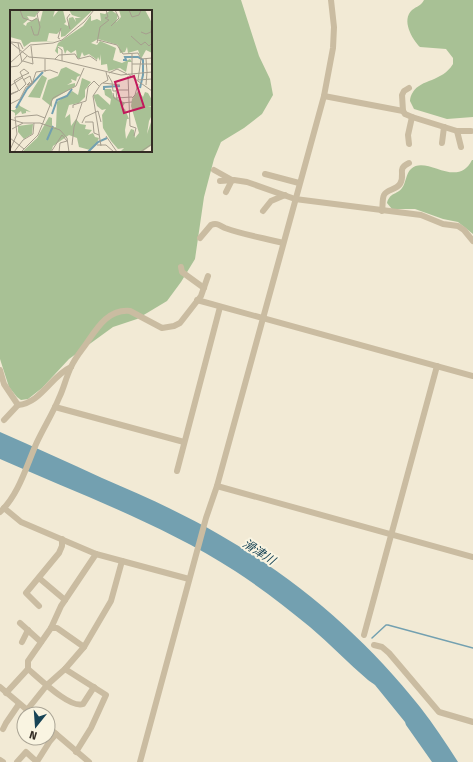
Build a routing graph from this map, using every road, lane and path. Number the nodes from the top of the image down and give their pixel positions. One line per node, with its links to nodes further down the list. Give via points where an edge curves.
1 (331, 0): 3 (street, via 333,48)
2 (408, 88): 4 (street, via 402,95)
3 (324, 96): 4 (street); 17 (street)
4 (403, 111): 5 (street)
5 (412, 117): 6 (street); 10 (street)
6 (444, 127): 7 (street); 9 (street)
7 (457, 131): 8 (street); 11 (street)
8 (471, 131)
9 (442, 143)
10 (409, 144)
11 (461, 147)
12 (409, 163): 22 (street, via 402,168 400,185 384,196)
13 (214, 170): 15 (street)
14 (265, 174): 17 (street)
15 (232, 180): 16 (street); 18 (street); 19 (street, via 247,182)
16 (220, 181)
17 (299, 183): 20 (street)
18 (226, 192)
19 (285, 195): 20 (street); 21 (street, via 271,201)
20 (295, 199): 22 (street); 25 (street)
21 (263, 211)
22 (382, 211): 24 (street, via 421,215 443,224 458,226)
23 (200, 238): 25 (street, via 211,225 218,224 230,230)
24 (473, 241)
25 (283, 243): 31 (street)
26 (180, 267): 28 (street, via 182,272)
27 (208, 276): 28 (street)
28 (204, 288): 29 (street)
29 (197, 300): 30 (street); 33 (street, via 180,323 168,328 154,325 130,311 117,312 109,316 92,334)
30 (220, 307): 31 (street); 39 (street)
31 (262, 318): 32 (street); 41 (street)
32 (437, 366): 35 (street); 43 (street)
33 (71, 367): 36 (street, via 64,370 38,396 23,405); 37 (street)
34 (0, 370): 36 (street, via 4,384)
35 (473, 376)
36 (18, 405): 38 (street)
37 (55, 407): 39 (street); 42 (street, via 15,493)
38 (4, 420)
39 (184, 442): 40 (street)
40 (176, 471)
41 (217, 486): 43 (street); 49 (street)
42 (2, 510): 44 (street, via 21,522)
43 (391, 534): 46 (street); 55 (street)
44 (62, 539): 45 (street); 48 (street, via 59,553)
45 (96, 554): 47 (street); 50 (street)
46 (473, 557)
47 (122, 561): 49 (street); 59 (street, via 111,601)
48 (39, 578): 50 (street); 51 (street, via 26,593)
49 (189, 579): 79 (street)
50 (66, 600): 53 (street)
51 (39, 606)
52 (20, 623): 54 (street)
53 (51, 628): 57 (street); 59 (street, via 57,628)
54 (28, 630): 56 (street); 57 (street)
55 (364, 635)
56 (22, 642)
57 (41, 642): 60 (street, via 28,660)
58 (374, 645): 69 (street, via 389,653 439,712)
59 (84, 647): 61 (street)
60 (28, 669): 62 (street); 65 (street)
61 (66, 669): 62 (street); 64 (street)
62 (47, 685): 64 (street, via 61,698 80,705); 68 (street)
63 (0, 687): 65 (street)
64 (94, 687): 73 (street, via 106,694 91,728)
65 (6, 693): 66 (street)
66 (19, 704): 67 (street); 70 (street)
67 (22, 706)
68 (30, 706)
69 (473, 722)
70 (4, 729)
71 (56, 734): 73 (street)
72 (48, 746): 75 (street)
73 (76, 752): 76 (street)
74 (0, 760): 77 (street)
75 (37, 761): 78 (street, via 26,752)
76 (87, 761)
77 (3, 762)
78 (17, 762)
79 (140, 762)

